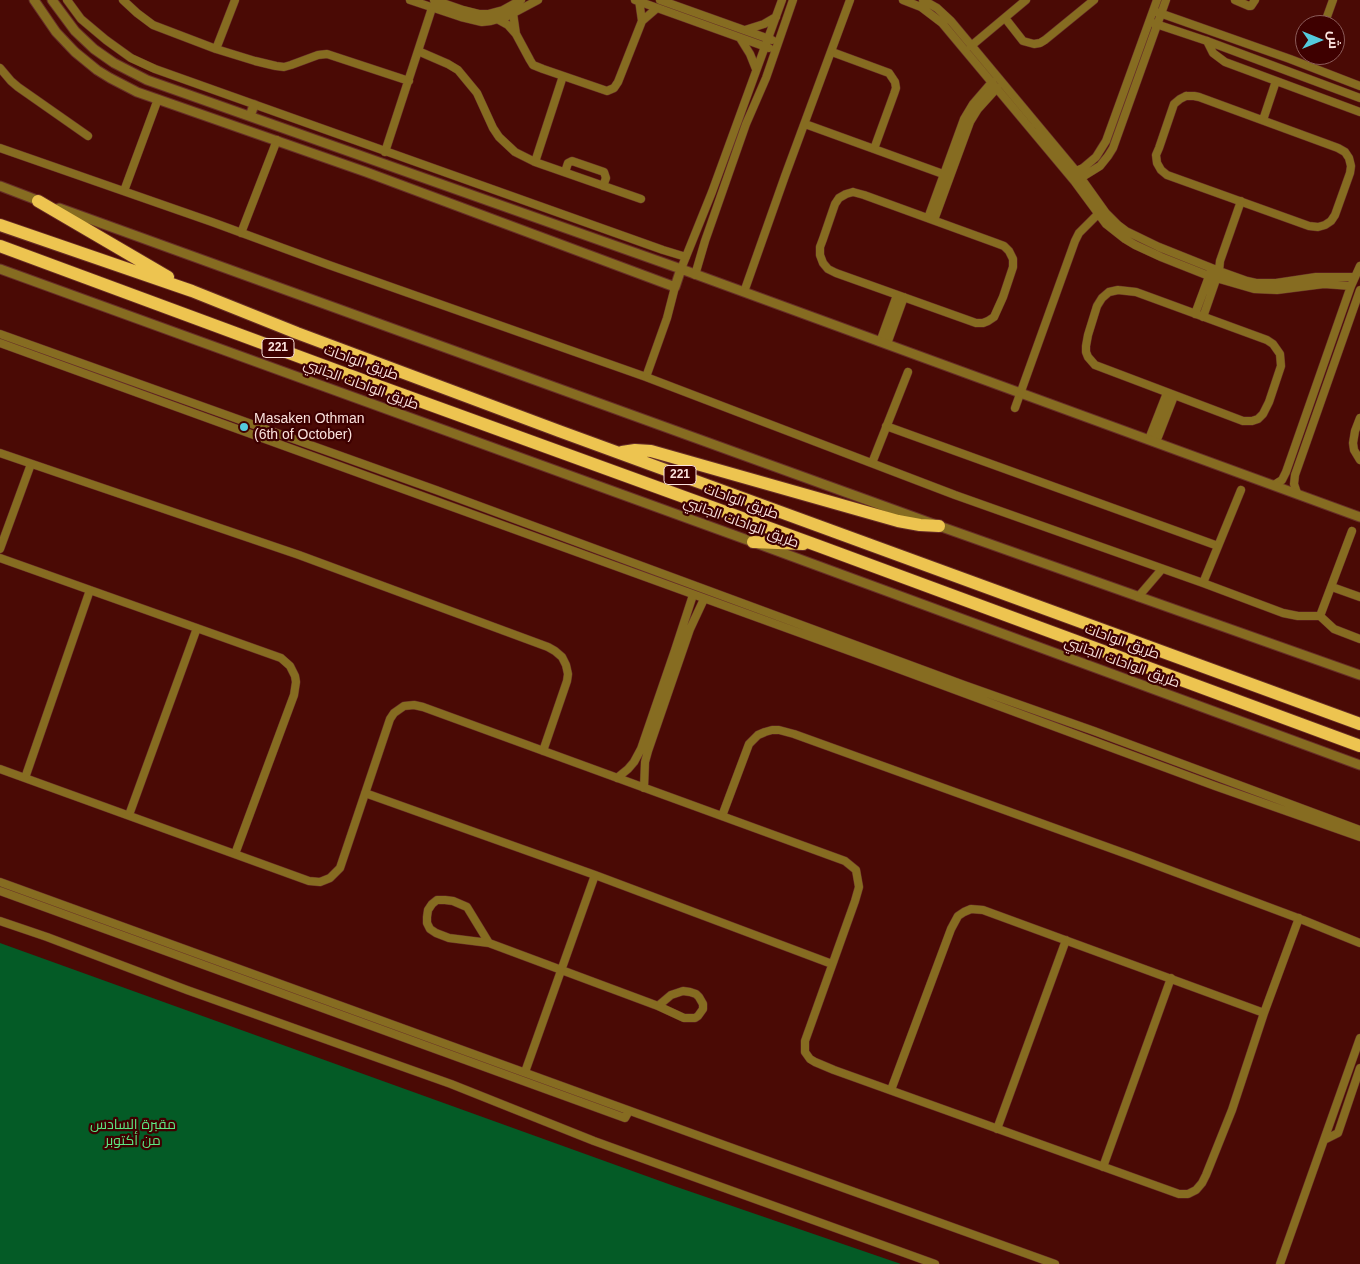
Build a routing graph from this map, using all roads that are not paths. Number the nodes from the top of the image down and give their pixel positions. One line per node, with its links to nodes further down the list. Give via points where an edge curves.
1 (34, 0): 55 (street, via 56,32 84,60 123,85)
2 (52, 0): 58 (street, via 85,40 125,69 147,80)
3 (67, 0): 56 (street, via 81,19 131,58)
4 (123, 0): 41 (street, via 153,24)
5 (235, 0): 41 (street)
6 (410, 0): 23 (street)
7 (538, 0): 25 (street)
8 (637, 0): 24 (street); 31 (street)
9 (660, 0): 33 (street)
10 (782, 0): 29 (street)
11 (793, 0): 38 (street)
12 (850, 0): 44 (street)
13 (903, 0): 52 (street, via 921,7 942,23)
14 (923, 0): 40 (street, via 944,14)
15 (1026, 0): 30 (street)
16 (1094, 0): 30 (street, via 1040,43 1023,41)
17 (1157, 0): 26 (street)
18 (1166, 0): 26 (street)
19 (1235, 0): 20 (street, via 1251,6)
20 (1255, 0)
21 (1333, 0): 27 (street)
22 (518, 1): 25 (street)
23 (433, 4): 28 (street, via 473,21 482,22); 43 (street)
24 (657, 8): 31 (street); 35 (street)
25 (511, 10): 28 (street); 34 (street)
26 (1158, 12): 32 (street); 53 (street)
27 (1328, 15)
28 (498, 16): 34 (street)
29 (776, 17): 33 (street); 36 (street)
30 (1005, 18): 40 (street)
31 (642, 21): 47 (street, via 614,88 603,90)
32 (1154, 23): 37 (street); 64 (street)
33 (745, 30): 36 (street)
34 (516, 34): 47 (street, via 533,64)
35 (740, 38): 39 (street); 46 (street)
36 (768, 38): 38 (street); 39 (street)
37 (1207, 41): 51 (street, via 1213,53 1225,62); 54 (street)
38 (779, 42): 42 (street)
39 (765, 46): 42 (street); 46 (street)
40 (971, 46): 70 (street)
41 (216, 49): 50 (street, via 284,67 327,54)
42 (776, 50): 89 (street, via 746,124)
43 (418, 51): 50 (street); 68 (street, via 458,70 476,93 499,137 516,152)
44 (832, 52): 60 (street); 66 (street, via 889,73 895,82 896,88)
45 (0, 68): 49 (street)
46 (756, 69): 84 (street)
47 (564, 76): 68 (street)
48 (0, 77): 49 (street)
49 (11, 81): 61 (street)
50 (409, 81): 67 (street)
51 (1276, 82): 57 (street); 59 (street)
52 (994, 85): 62 (street, via 968,110); 70 (street)
53 (1360, 86)
54 (1360, 98)
55 (158, 99): 63 (street); 75 (street)
56 (254, 105): 58 (street); 67 (street)
57 (1360, 112)
58 (250, 116): 86 (street)
59 (1263, 120): 78 (street, via 1199,97 1186,96 1174,104 1156,155 1157,163 1167,175); 78 (street, via 1345,152 1351,166 1350,173 1335,215 1331,221 1318,227)
60 (805, 124): 66 (street); 94 (street)
61 (88, 136)
62 (961, 136): 71 (street); 80 (street)
63 (276, 140): 82 (street); 92 (street)
64 (1110, 143): 70 (street, via 1089,163); 72 (street, via 1111,152 1104,162)
65 (0, 148): 75 (street)
66 (874, 149): 71 (street)
67 (386, 152): 84 (street)
68 (535, 162): 69 (street)
69 (565, 172): 74 (street); 74 (street, via 572,161 604,172)
70 (1072, 173): 72 (street)
71 (943, 174): 80 (street)
72 (1078, 180): 79 (street); 88 (street, via 1126,231)
73 (0, 186): 77 (street)
74 (603, 186): 76 (street)
75 (124, 191): 82 (street)
76 (642, 199)
77 (38, 201): 93 (highway); 126 (street)
78 (1241, 201): 88 (street)
79 (1098, 214): 88 (street, via 1115,232 1135,245); 109 (street, via 1075,241)
80 (931, 219): 96 (street, via 853,192 839,198 835,204 820,247 823,263 836,273); 96 (street, via 1010,251 1013,267 1003,297 994,317 983,324)
81 (0, 224): 93 (highway, طريق الواحات / 221)
82 (241, 233): 106 (street)
83 (0, 246): 107 (highway, طريق الواحات / 221)
84 (686, 257): 86 (street)
85 (1360, 266): 90 (street)
86 (681, 269): 89 (street); 92 (street)
87 (2, 271): 129 (street, طريق الواحات الجانبي)
88 (1214, 274): 90 (street, via 1266,284 1326,276); 91 (street, via 1243,287 1265,290 1324,284); 97 (street)
89 (695, 275): 94 (street)
90 (1355, 277): 91 (street)
91 (1351, 286): 98 (street)
92 (675, 287): 106 (street)
93 (192, 291): 103 (highway, طريق الواحات / 221)
94 (744, 292): 102 (street)
95 (1359, 294): 99 (street)
96 (900, 296): 102 (street)
97 (1199, 316): 110 (street, via 1273,344 1280,354 1281,366 1272,395 1263,414 1252,421 1245,421); 110 (street, via 1123,290 1109,292 1097,306 1086,341 1086,352 1091,362)
98 (1340, 319): 99 (street); 120 (street, via 1286,472)
99 (1348, 322): 123 (street, via 1295,475)
100 (0, 334): 105 (street)
101 (0, 343): 108 (street)
102 (884, 343): 109 (street)
103 (379, 364): 107 (highway, via 371,374); 116 (highway, طريق الواحات / 221)
104 (908, 372): 113 (street)
105 (119, 376): 108 (street); 121 (street)
106 (646, 377): 118 (street)
107 (373, 384): 130 (highway, طريق الواحات / 221)
108 (116, 385): 124 (street)
109 (1021, 393): 111 (street); 114 (street)
110 (1170, 394): 114 (street)
111 (1015, 408)
112 (1360, 418): 117 (street, via 1353,443)
113 (886, 426): 118 (street); 131 (street)
114 (1152, 441): 120 (street)
115 (0, 453): 119 (street)
116 (619, 453): 126 (highway, via 651,451 898,521); 147 (highway, طريق الواحات / 221)
117 (1360, 460)
118 (872, 463): 135 (street)
119 (31, 464): 132 (street); 151 (street, via 299,555 556,651 562,657 568,674)
120 (1274, 485): 123 (street)
121 (436, 490): 124 (street); 128 (street)
122 (1241, 490): 131 (street)
123 (1296, 493): 125 (street)
124 (432, 500): 133 (street)
125 (1360, 516)
126 (939, 526): 140 (street)
127 (1352, 531): 137 (street)
128 (571, 541): 133 (street); 148 (street)
129 (753, 542): 130 (highway); 152 (street, طريق الواحات الجانبي)
130 (816, 545): 150 (highway, طريق الواحات / 221)
131 (1218, 546): 136 (street)
132 (0, 549)
133 (568, 550): 139 (street)
134 (0, 558): 138 (street)
135 (1162, 569): 136 (street); 140 (street)
136 (1203, 583): 143 (street, via 1283,613)
137 (1332, 587): 141 (street); 143 (street)
138 (90, 590): 144 (street); 154 (street)
139 (693, 595): 142 (street); 155 (street, via 641,749 634,762)
140 (1138, 596): 146 (street)
141 (1360, 597)
142 (704, 599): 149 (street); 156 (street, via 690,629 648,751)
143 (1320, 616): 145 (street, via 1334,629)
144 (197, 628): 159 (street); 164 (street, via 281,658 295,676 294,695)
145 (1360, 639)
146 (1360, 675)
147 (1360, 724)
148 (1094, 731): 149 (street); 158 (street)
149 (1090, 740): 161 (street)
150 (1360, 746)
151 (543, 751): 155 (street); 157 (street, via 423,707 409,705 399,708 390,720)
152 (1360, 765)
153 (0, 769): 154 (street)
154 (25, 778): 159 (street)
155 (617, 778): 156 (street)
156 (644, 788): 160 (street)
157 (365, 793): 164 (street, via 340,868 324,881 309,881); 165 (street)
158 (1304, 808): 161 (street); 162 (street)
159 (128, 815): 164 (street)
160 (722, 816): 168 (street, via 749,744 758,735 779,730); 173 (street, via 846,861 856,870 857,895)
161 (1301, 816): 163 (street)
162 (1360, 830)
163 (1360, 837)
164 (235, 854)
165 (595, 875): 173 (street); 174 (street)
166 (0, 882): 178 (street)
167 (0, 891): 179 (street)
168 (1298, 918): 172 (street); 177 (street)
169 (0, 921): 190 (street)
170 (1066, 940): 175 (street); 183 (street, via 983,910 971,909 958,916); 185 (street)
171 (489, 943): 171 (street, via 467,907 453,901 437,900 428,910 427,923 436,933 449,938); 174 (street)
172 (1360, 943)
173 (832, 964): 183 (street, via 805,1041 805,1052 814,1062)
174 (562, 970): 176 (street); 182 (street)
175 (1171, 978): 177 (street); 187 (street)
176 (658, 1006): 176 (street, via 671,995 683,991 696,994 703,1004 701,1013 690,1019)
177 (1264, 1013): 187 (street, via 1229,1118 1202,1183 1196,1190 1179,1194)
178 (384, 1021): 179 (street); 182 (street)
179 (381, 1029): 184 (street)
180 (1360, 1038): 186 (street)
181 (1360, 1068): 186 (street, via 1338,1133)
182 (526, 1072): 184 (street)
183 (891, 1090): 185 (street)
184 (627, 1114): 188 (street)
185 (997, 1129): 187 (street)
186 (1324, 1140): 192 (street)
187 (1103, 1167)
188 (963, 1230): 189 (street); 191 (street)
189 (959, 1238)
190 (935, 1264)
191 (1055, 1264)
192 (1280, 1264)

